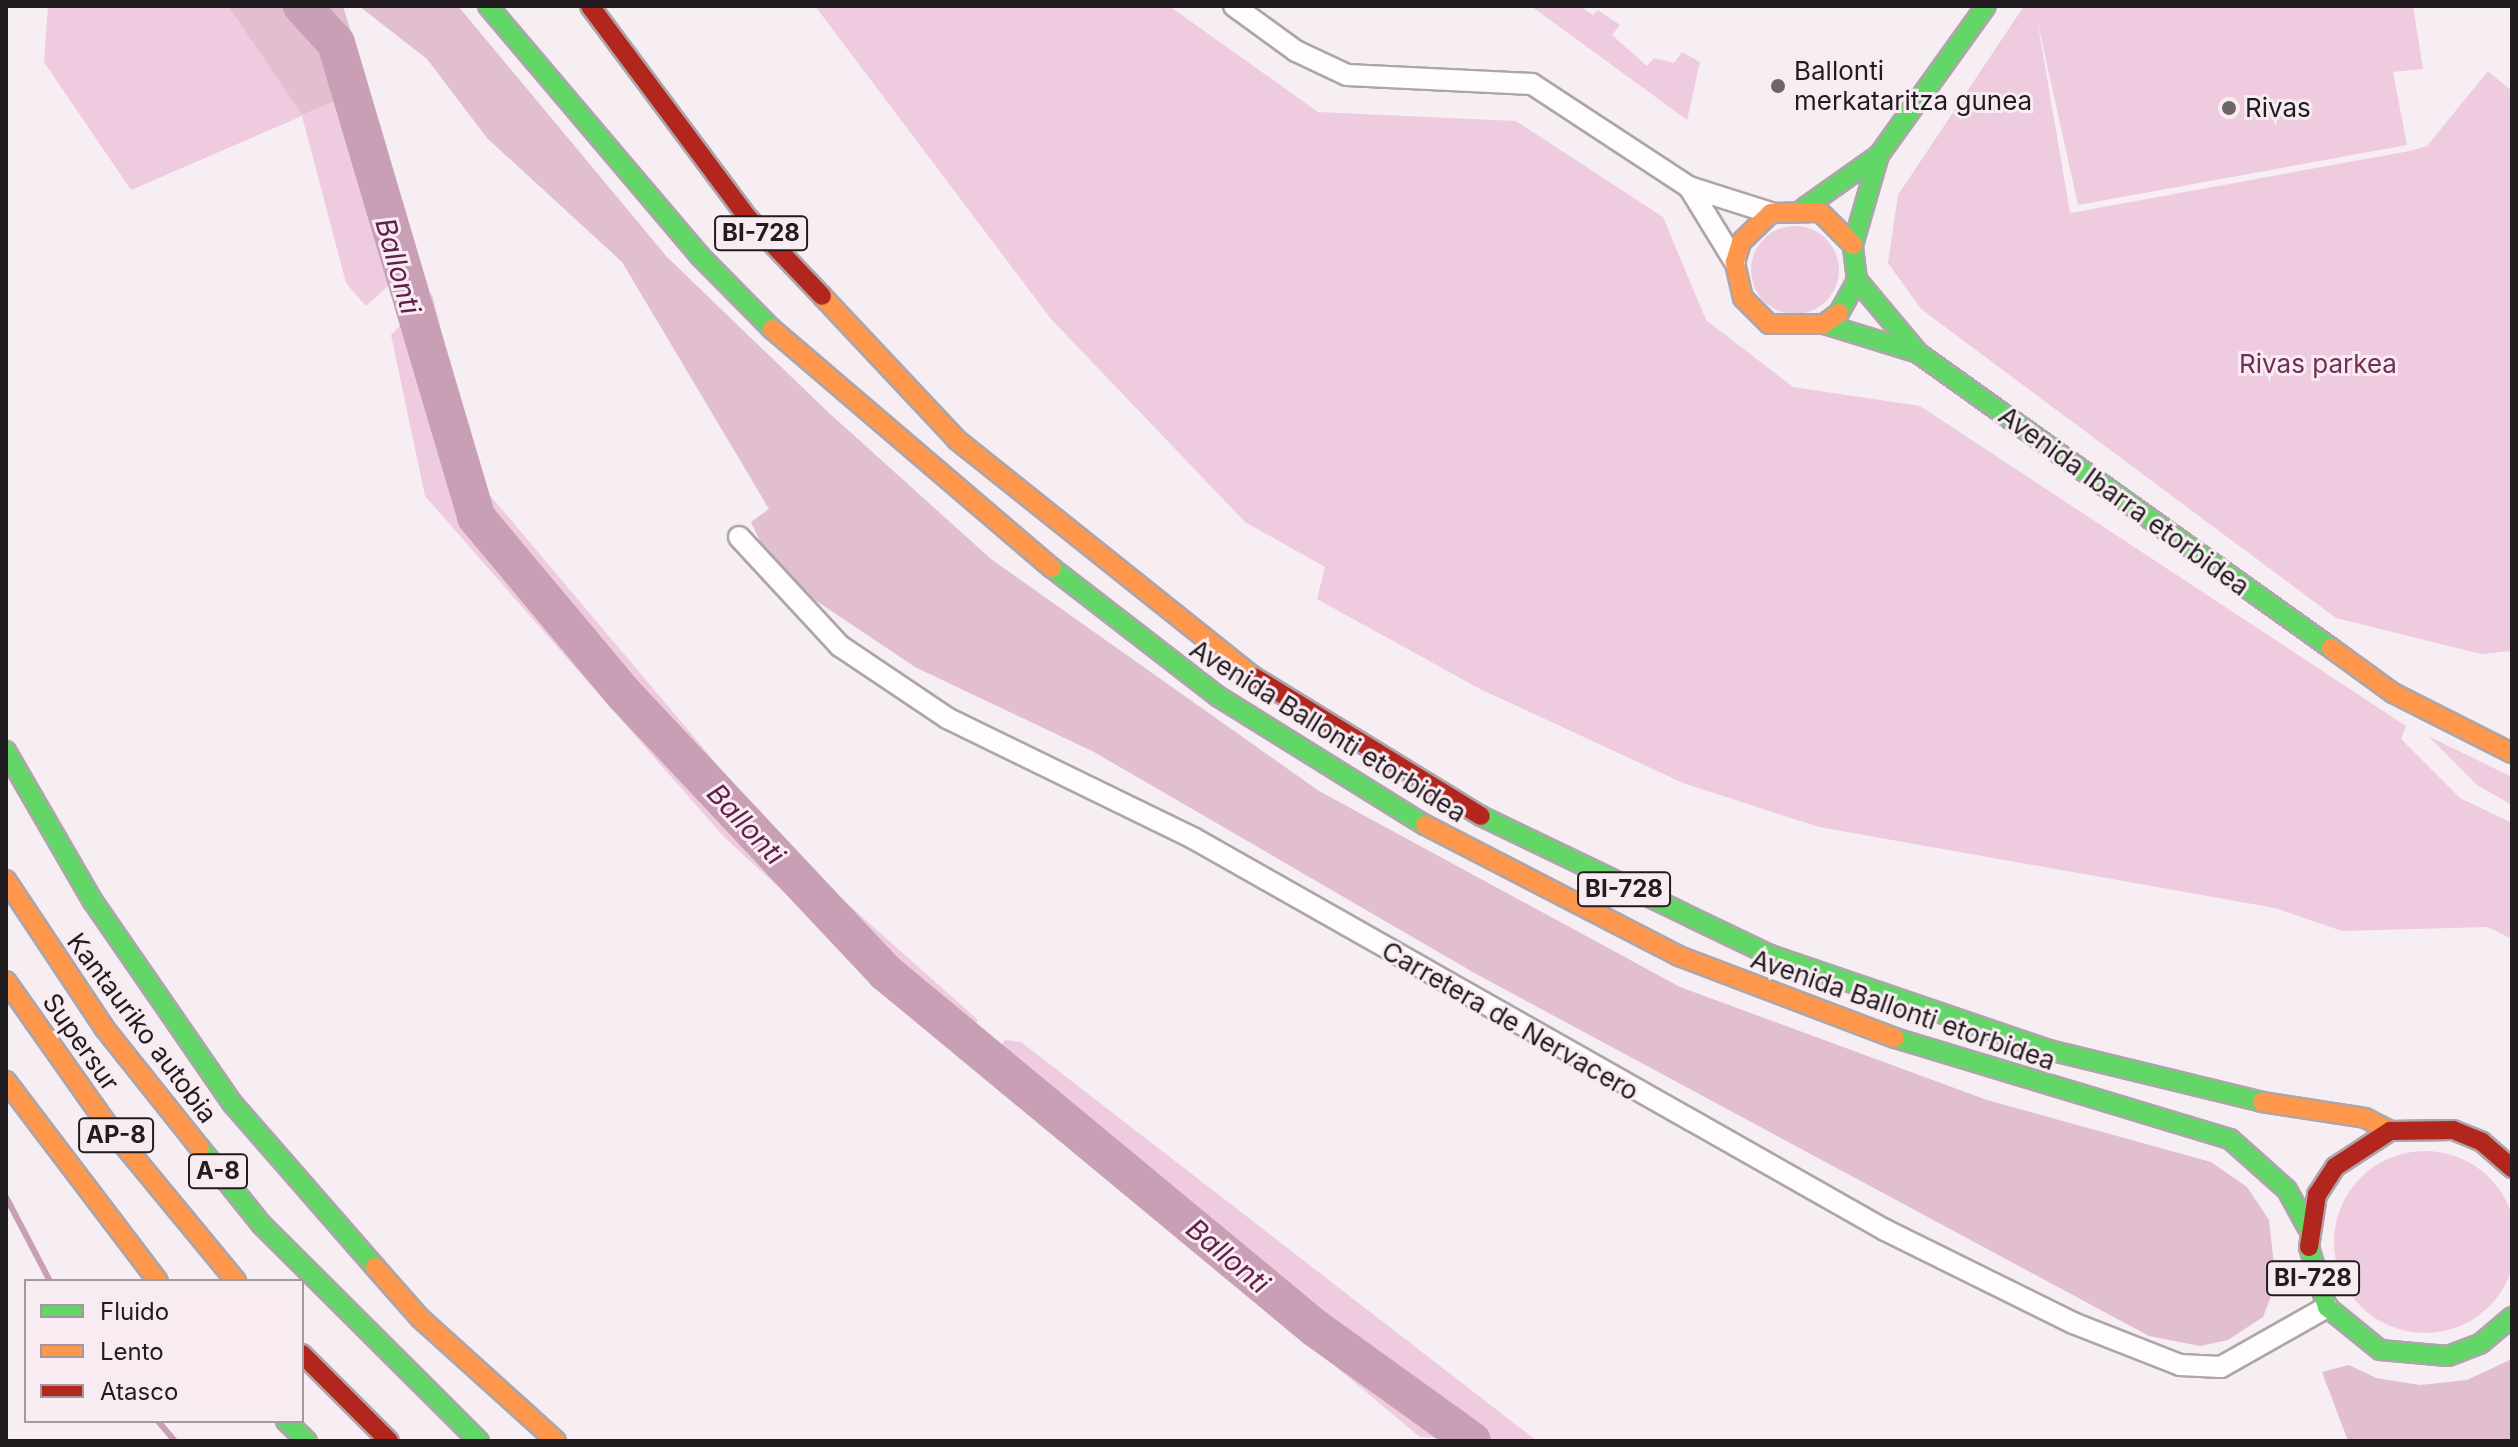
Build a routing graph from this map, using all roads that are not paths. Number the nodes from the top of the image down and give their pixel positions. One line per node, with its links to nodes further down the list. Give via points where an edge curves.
1 (488, 6): 22 (main road, Avenida Ballonti etorbidea / BI-728, via 700,256 780,337 1091,602 1219,697 1388,806 1679,956 1928,1051 2230,1139 2287,1190)
2 (590, 6): 20 (main road, Avenida Ballonti etorbidea / BI-728, via 749,219 957,440 1194,635 1303,711 1480,817 1784,960 2049,1050 2247,1100 2365,1118)
3 (1234, 6): 6 (street, via 1296,51 1347,75 1532,84)
4 (1986, 6): 5 (main road)
5 (1879, 155): 7 (main road); 9 (main road)
6 (1689, 187): 8 (street); 10 (street, Avenida Ibarra etorbidea)
7 (1804, 208): 8 (main road); 9 (main road, via 1834,220)
8 (1771, 213): 10 (main road, via 1747,233)
9 (1853, 245): 11 (main road)
10 (1735, 262): 12 (main road, Avenida Ibarra etorbidea, via 1739,289 1754,313 1787,329)
11 (1857, 280): 12 (main road, via 1851,298); 13 (main road, Avenida Ibarra etorbidea)
12 (1824, 324): 13 (main road, Avenida Ibarra etorbidea)
13 (1918, 353): 16 (main road, Avenida Ibarra etorbidea, via 2329,649 2455,730)
14 (739, 537): 25 (street, Carretera de Nervacero, via 840,646 947,718 1167,824 1885,1230 2073,1323 2180,1365 2221,1367)
15 (6, 751): 34 (main road, via 92,900 232,1103 420,1318)
16 (2512, 753)
17 (6, 880): 28 (main road, Kantauriko autobia / A-8, via 105,1029 251,1212)
18 (6, 981): 24 (main road, Supersur / AP-8, via 109,1127)
19 (6, 1081): 23 (main road)
20 (2390, 1131): 21 (main road, BI-728, via 2453,1130); 22 (main road, BI-728, via 2335,1167)
21 (2510, 1164)
22 (2308, 1228): 25 (main road, BI-728, via 2308,1255)
23 (156, 1279)
24 (234, 1279)
25 (2327, 1307): 26 (main road, BI-728, via 2360,1338 2413,1358 2480,1344)
26 (2512, 1317)
27 (304, 1356): 31 (main road)
28 (445, 1410): 32 (main road, Kantauriko autobia / A-8); 33 (main road)
29 (288, 1423): 30 (main road)
30 (307, 1441)
31 (389, 1441)
32 (479, 1441)
33 (489, 1441)
34 (556, 1441)

